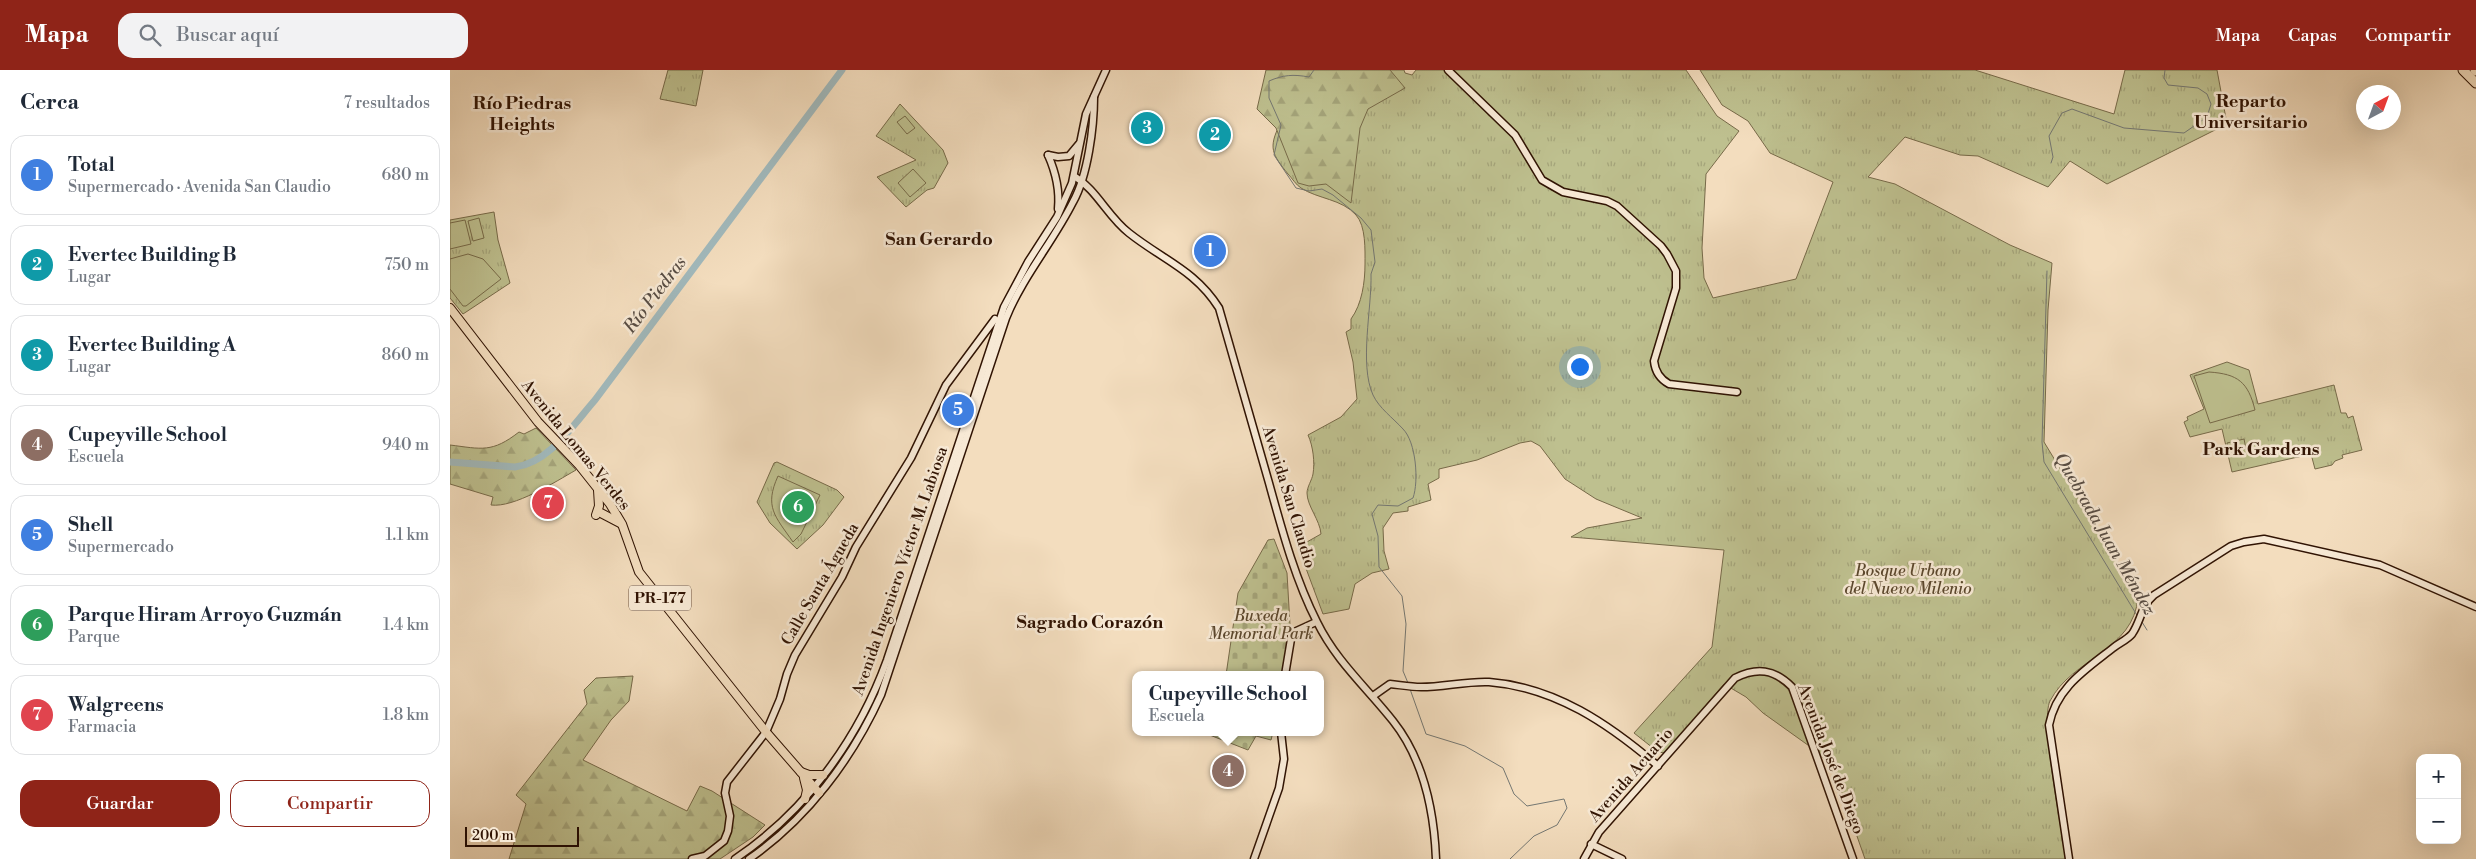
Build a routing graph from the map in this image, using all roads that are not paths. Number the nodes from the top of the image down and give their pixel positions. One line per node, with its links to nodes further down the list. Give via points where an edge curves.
1 (1106, 70): 5 (street, Avenida Ingeniero Víctor M. Labiosa)
2 (1448, 70): 12 (street, via 1515,135 1542,180 1563,192 1617,206 1661,246 1672,261 1676,288 1654,361 1663,380 1669,384)
3 (2463, 70): 4 (highway)
4 (2476, 83)
5 (1094, 96): 6 (street, Avenida Ingeniero Víctor M. Labiosa, via 1086,114); 8 (street, Avenida Ingeniero Víctor M. Labiosa)
6 (1081, 140): 7 (street, Avenida Ingeniero Víctor M. Labiosa); 9 (street, via 1069,156 1048,155 1056,172)
7 (1074, 176): 8 (street, Avenida San Claudio); 9 (street, Avenida Ingeniero Víctor M. Labiosa)
8 (1082, 182): 16 (street, Avenida San Claudio, via 1128,233 1201,282 1220,308 1284,537); 25 (street, Avenida Ingeniero Víctor M. Labiosa, via 1067,214 1022,284 1006,318 881,695 837,771)
9 (1057, 217): 24 (street, Avenida Ingeniero Víctor M. Labiosa, via 1004,307 880,680 858,725)
10 (450, 308): 13 (main road, Avenida Lomas Verdes / PR-177, via 546,430)
11 (995, 319): 20 (street, Calle Santa Águeda, via 946,385 911,458 869,524 842,577 795,655)
12 (1737, 392)
13 (598, 488): 14 (main road, Avenida Lomas Verdes / PR-177); 14 (main road, via 597,514 615,519)
14 (623, 526): 20 (main road, Avenida Lomas Verdes / PR-177, via 640,572)
15 (2476, 607): 36 (street, via 2380,565 2264,539 2231,546 2147,600 2131,635 2067,685 2052,711 2049,725)
16 (1316, 622): 17 (street, via 1292,633); 18 (street, Avenida San Claudio, via 1336,656)
17 (1285, 671)
18 (1373, 696): 22 (street, via 1390,684 1422,687 1464,682 1509,685 1540,692 1604,723); 32 (street, Avenida San Claudio, via 1408,743 1422,773 1433,811)
19 (1704, 714): 22 (street, Avenida Acuario); 35 (street, Avenida José de Diego, via 1735,678 1747,672 1763,670 1783,678 1792,687)
20 (766, 732): 23 (main road, Avenida Lomas Verdes / PR-177); 28 (street, Calle Santa Águeda, via 727,782 725,793 730,816 724,841 705,856)
21 (1281, 736): 31 (street, via 1284,759 1280,788)
22 (1658, 766): 27 (street, Avenida Acuario)
23 (801, 772): 24 (main road); 25 (main road, Avenida Lomas Verdes / PR-177); 26 (main road, via 807,784)
24 (824, 776): 25 (street, Avenida Ingeniero Víctor M. Labiosa)
25 (817, 790): 26 (street, Avenida Ingeniero Víctor M. Labiosa); 30 (street, Avenida Ingeniero Víctor M. Labiosa, via 785,831)
26 (805, 798): 29 (street, Avenida Ingeniero Víctor M. Labiosa, via 768,836)
27 (1591, 844): 33 (street, Avenida Acuario); 34 (street)
28 (692, 859)
29 (735, 859)
30 (750, 859)
31 (1254, 859)
32 (1436, 859)
33 (1584, 859)
34 (1622, 859)
35 (1853, 859)
36 (2070, 859)

